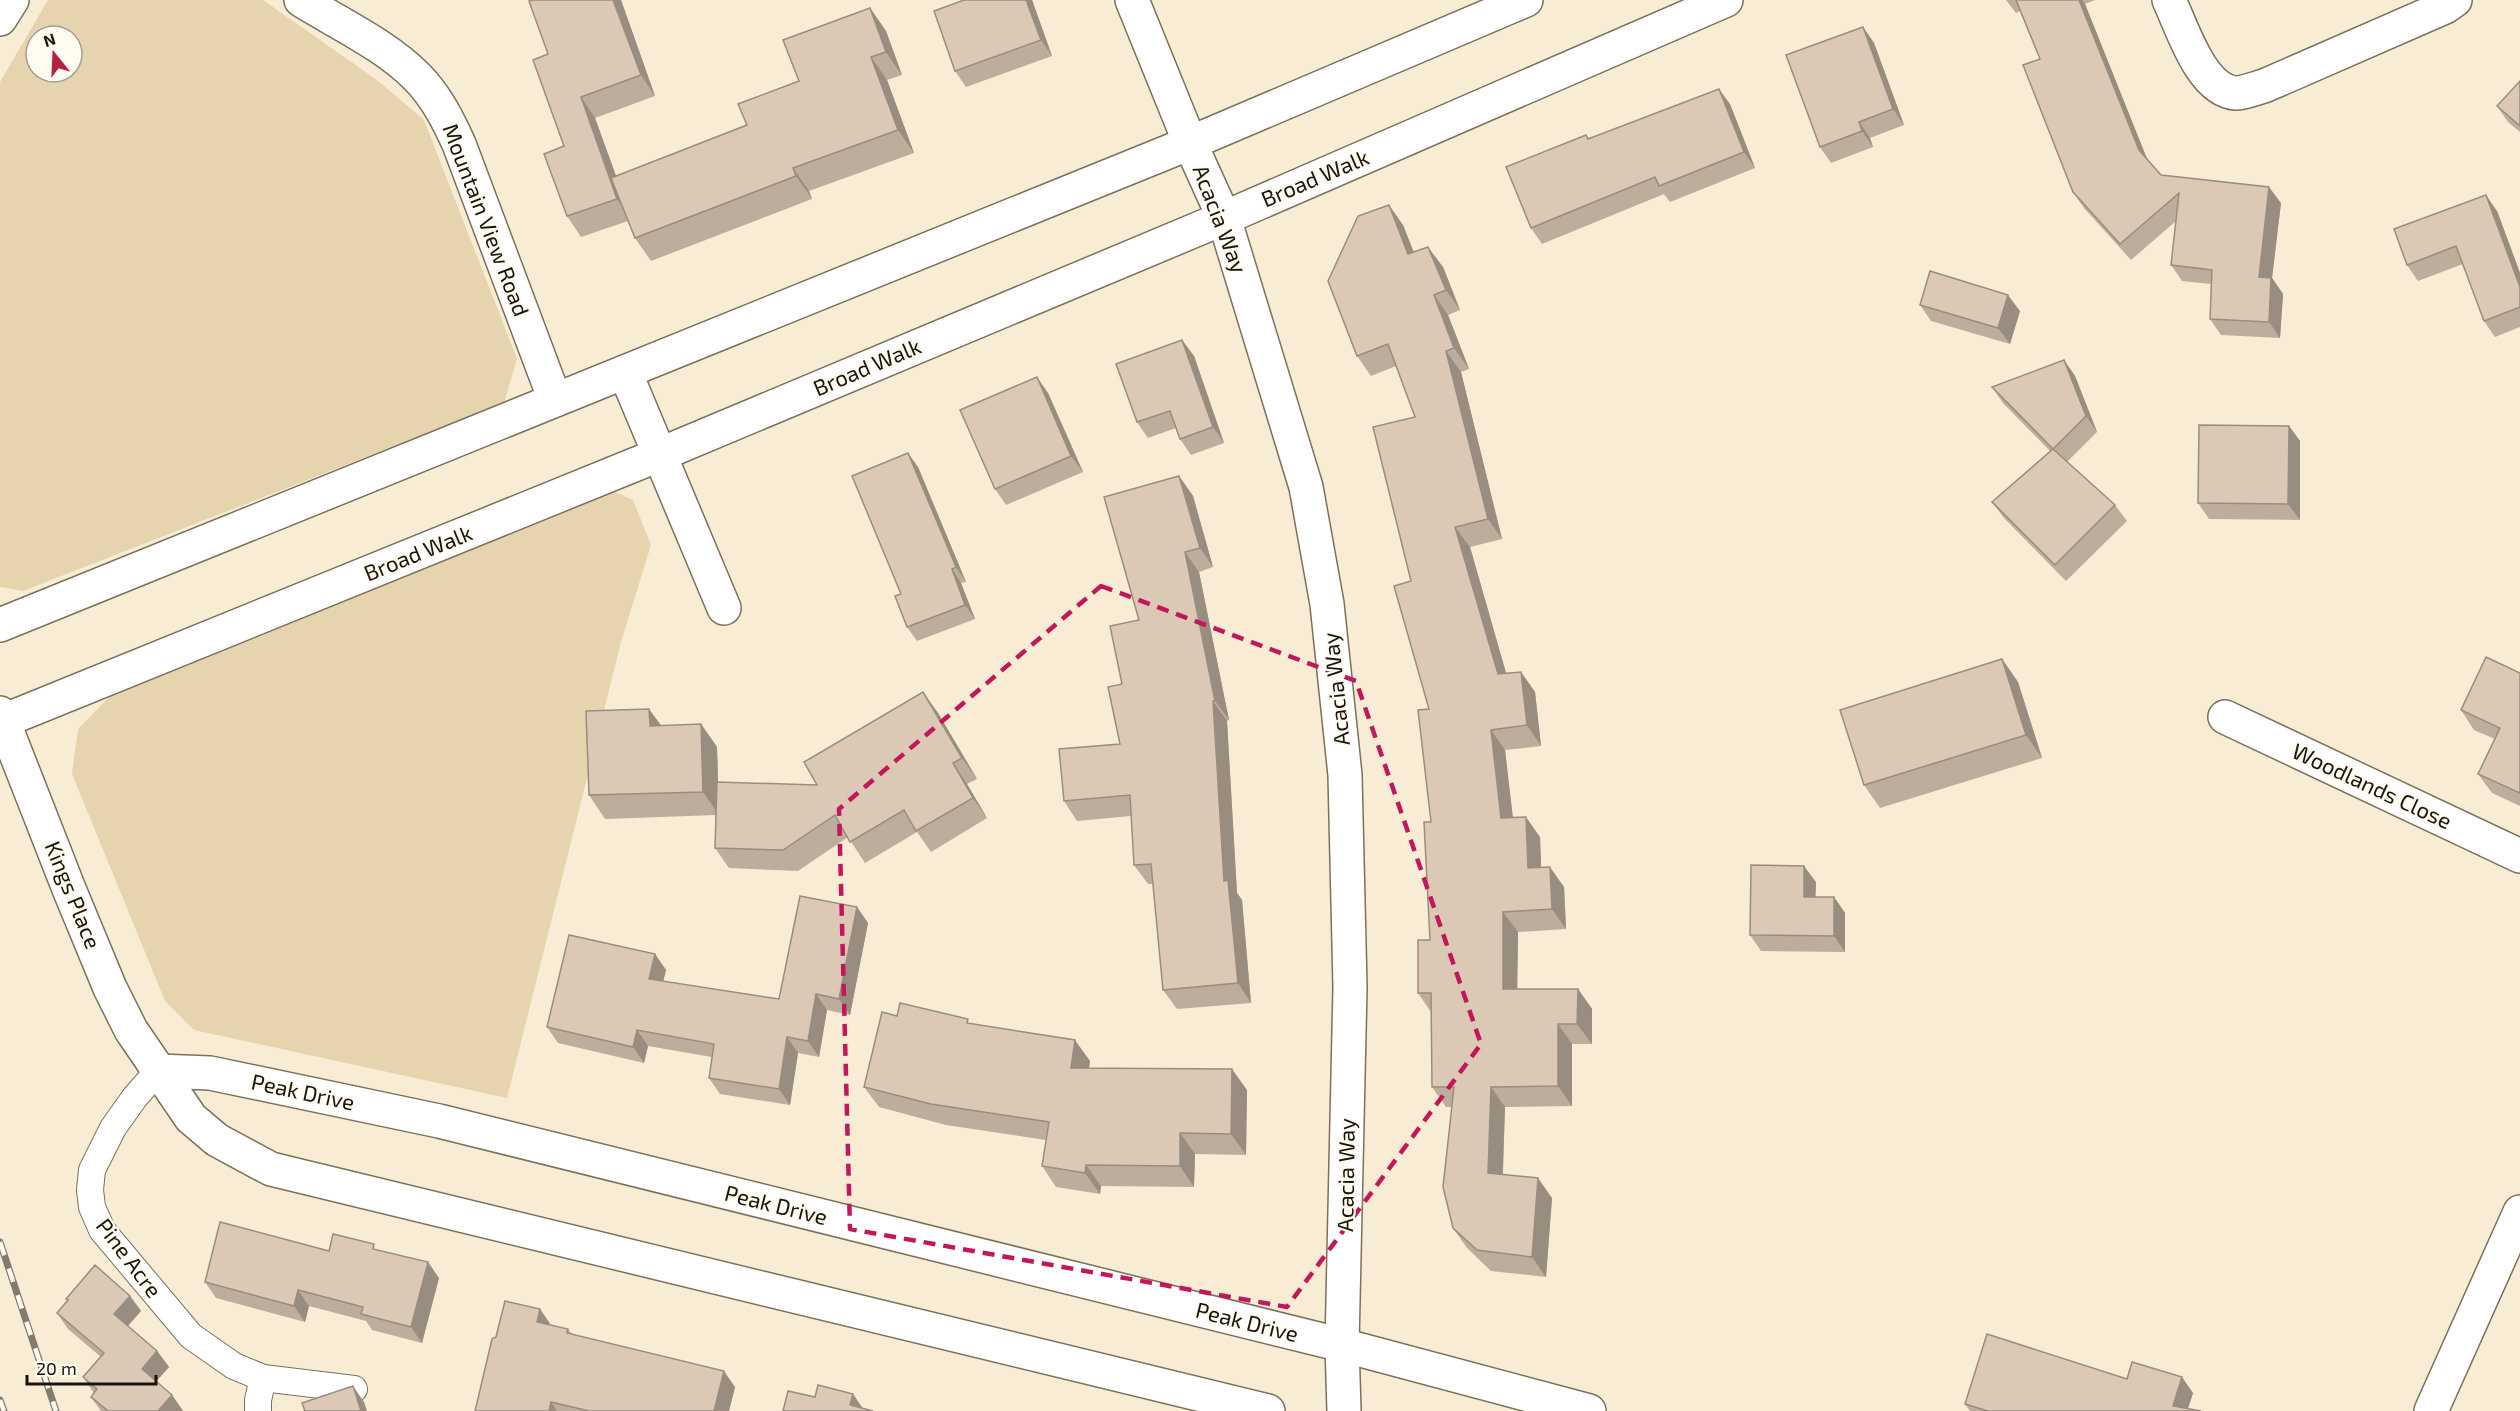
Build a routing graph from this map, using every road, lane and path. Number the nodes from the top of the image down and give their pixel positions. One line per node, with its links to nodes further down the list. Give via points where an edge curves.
1 (12, 0): 8 (street)
2 (301, 0): 12 (street, Mountain View Road, via 387,53 417,77 443,109)
3 (1132, 0): 9 (street, Acacia Way)
4 (1526, 0): 9 (street)
5 (1726, 0): 10 (street, Broad Walk)
6 (2169, 0): 7 (street, via 2199,65 2215,85 2236,93 2264,86)
7 (2455, 0)
8 (0, 19)
9 (1190, 143): 10 (street, Acacia Way); 11 (street)
10 (1224, 218): 13 (street, Broad Walk); 21 (street, Acacia Way, via 1306,487 1328,616 1345,775 1350,987)
11 (625, 372): 12 (street); 13 (street)
12 (555, 400): 15 (street)
13 (661, 454): 14 (street); 16 (street, Broad Walk)
14 (724, 608)
15 (0, 625)
16 (2, 717): 19 (street, Kings Place, via 110,988)
17 (2225, 717): 18 (street, Woodlands Close)
18 (2520, 856)
19 (158, 1071): 21 (street, Peak Drive, via 210,1073 439,1121); 22 (lane, Pine Acre, via 113,1128 92,1170 92,1207 102,1230 191,1336 234,1366); 25 (street, via 191,1118 208,1133 271,1169)
20 (2520, 1212): 28 (street)
21 (1342, 1345): 26 (street, Acacia Way); 27 (street, Peak Drive)
22 (263, 1378): 23 (lane, Pine Acre); 24 (lane)
23 (354, 1389)
24 (258, 1411)
25 (1268, 1411)
26 (1344, 1411)
27 (1589, 1411)
28 (2431, 1411)

